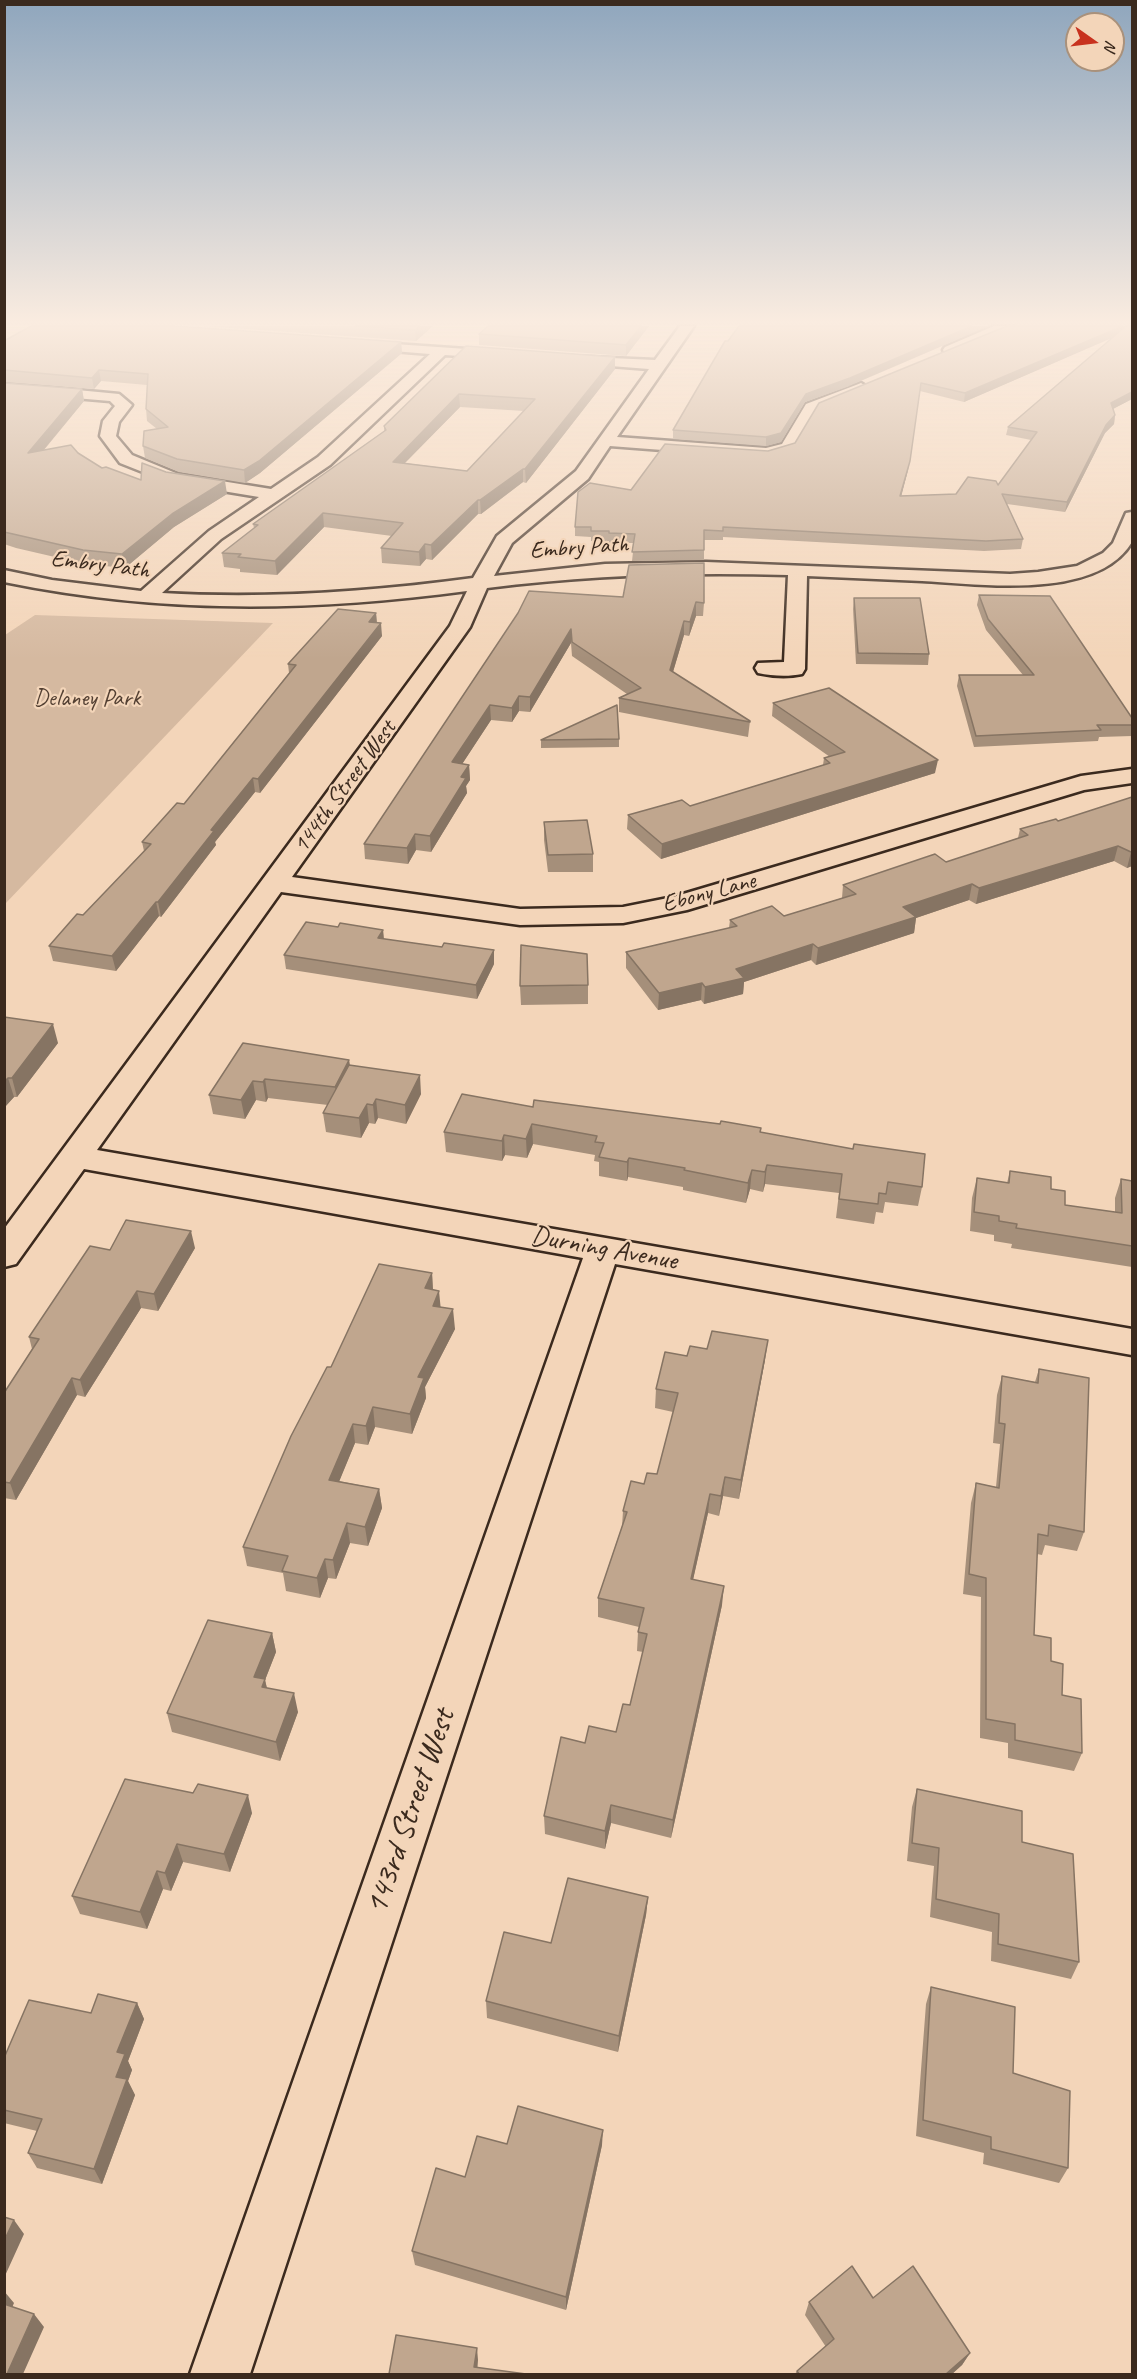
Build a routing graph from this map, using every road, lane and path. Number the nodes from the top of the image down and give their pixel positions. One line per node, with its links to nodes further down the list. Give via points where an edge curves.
1 (109, 437): 6 (street, via 126,459 174,478)
2 (349, 437): 6 (street)
3 (608, 437): 5 (street, 144th Street West)
4 (794, 437): 5 (street, via 788,447 767,453)
5 (605, 441): 10 (street, 144th Street West, via 582,476 504,540)
6 (276, 495): 11 (street, via 215,535)
7 (1132, 517): 8 (street, Embry Path, via 1120,547 1112,554 1096,566 1058,576 1010,580)
8 (798, 571): 10 (street, Embry Path, via 633,569); 12 (street, via 794,669)
9 (4, 576): 11 (street, Embry Path)
10 (480, 583): 11 (street, Embry Path, via 317,599); 14 (street, 144th Street West, via 460,627)
11 (146, 597)
12 (766, 668)
13 (1132, 776): 14 (street, Ebony Lane, via 1081,783 678,904 623,915 520,917)
14 (274, 884): 15 (street, 144th Street West)
15 (76, 1157): 16 (street, Durning Avenue); 17 (street, 144th Street West)
16 (603, 1249): 18 (street, Durning Avenue); 19 (street, 143rd Street West)
17 (4, 1255)
18 (1132, 1342)
19 (220, 2374)

